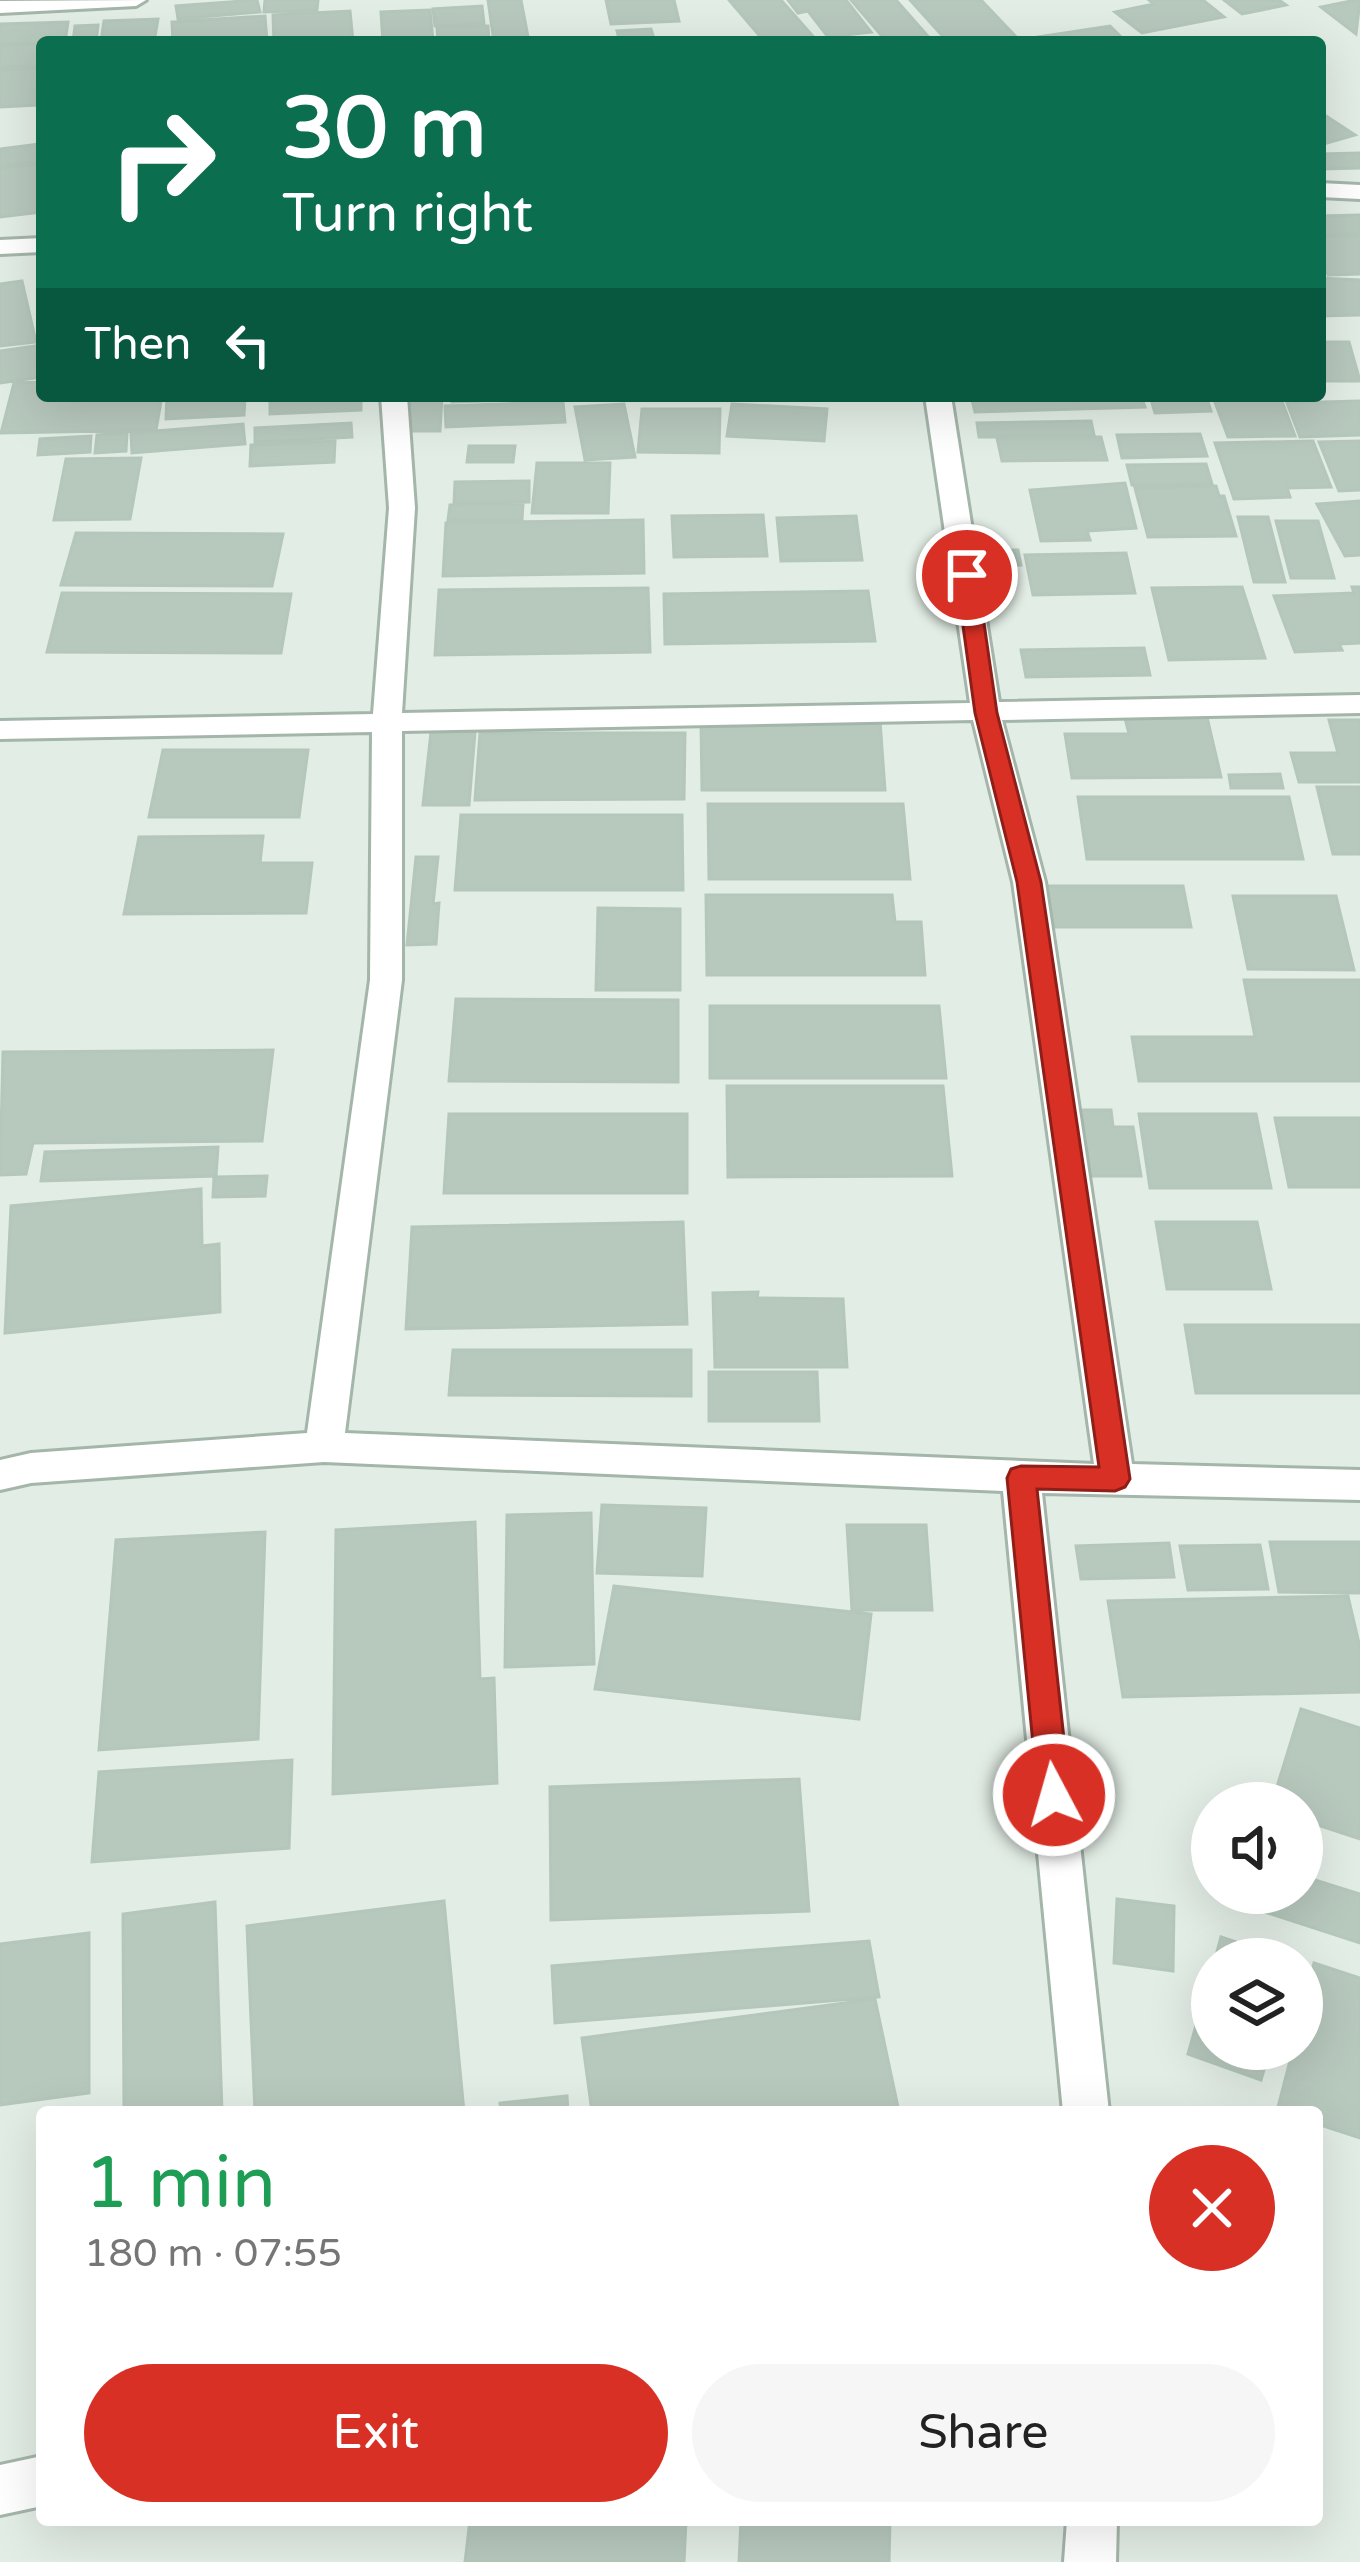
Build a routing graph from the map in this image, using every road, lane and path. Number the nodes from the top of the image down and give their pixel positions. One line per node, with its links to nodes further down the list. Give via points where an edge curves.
1 (136, 0): 2 (street)
2 (0, 7)
3 (1326, 190): 4 (street)
4 (1360, 192)
5 (36, 244): 6 (street)
6 (0, 247)
7 (394, 402): 11 (street, via 402,508)
8 (939, 402): 10 (street)
9 (1360, 704): 10 (street)
10 (986, 713): 11 (street); 16 (street, via 1029,882)
11 (387, 722): 12 (street); 13 (street, via 386,980)
12 (0, 730)
13 (324, 1447): 14 (street); 15 (street)
14 (0, 1474)
15 (1021, 1478): 16 (street); 18 (street)
16 (1115, 1479): 17 (street)
17 (1360, 1485)
18 (1085, 2106)
19 (36, 2482): 20 (street)
20 (0, 2490)
21 (1092, 2526): 22 (street)
22 (1090, 2562)

